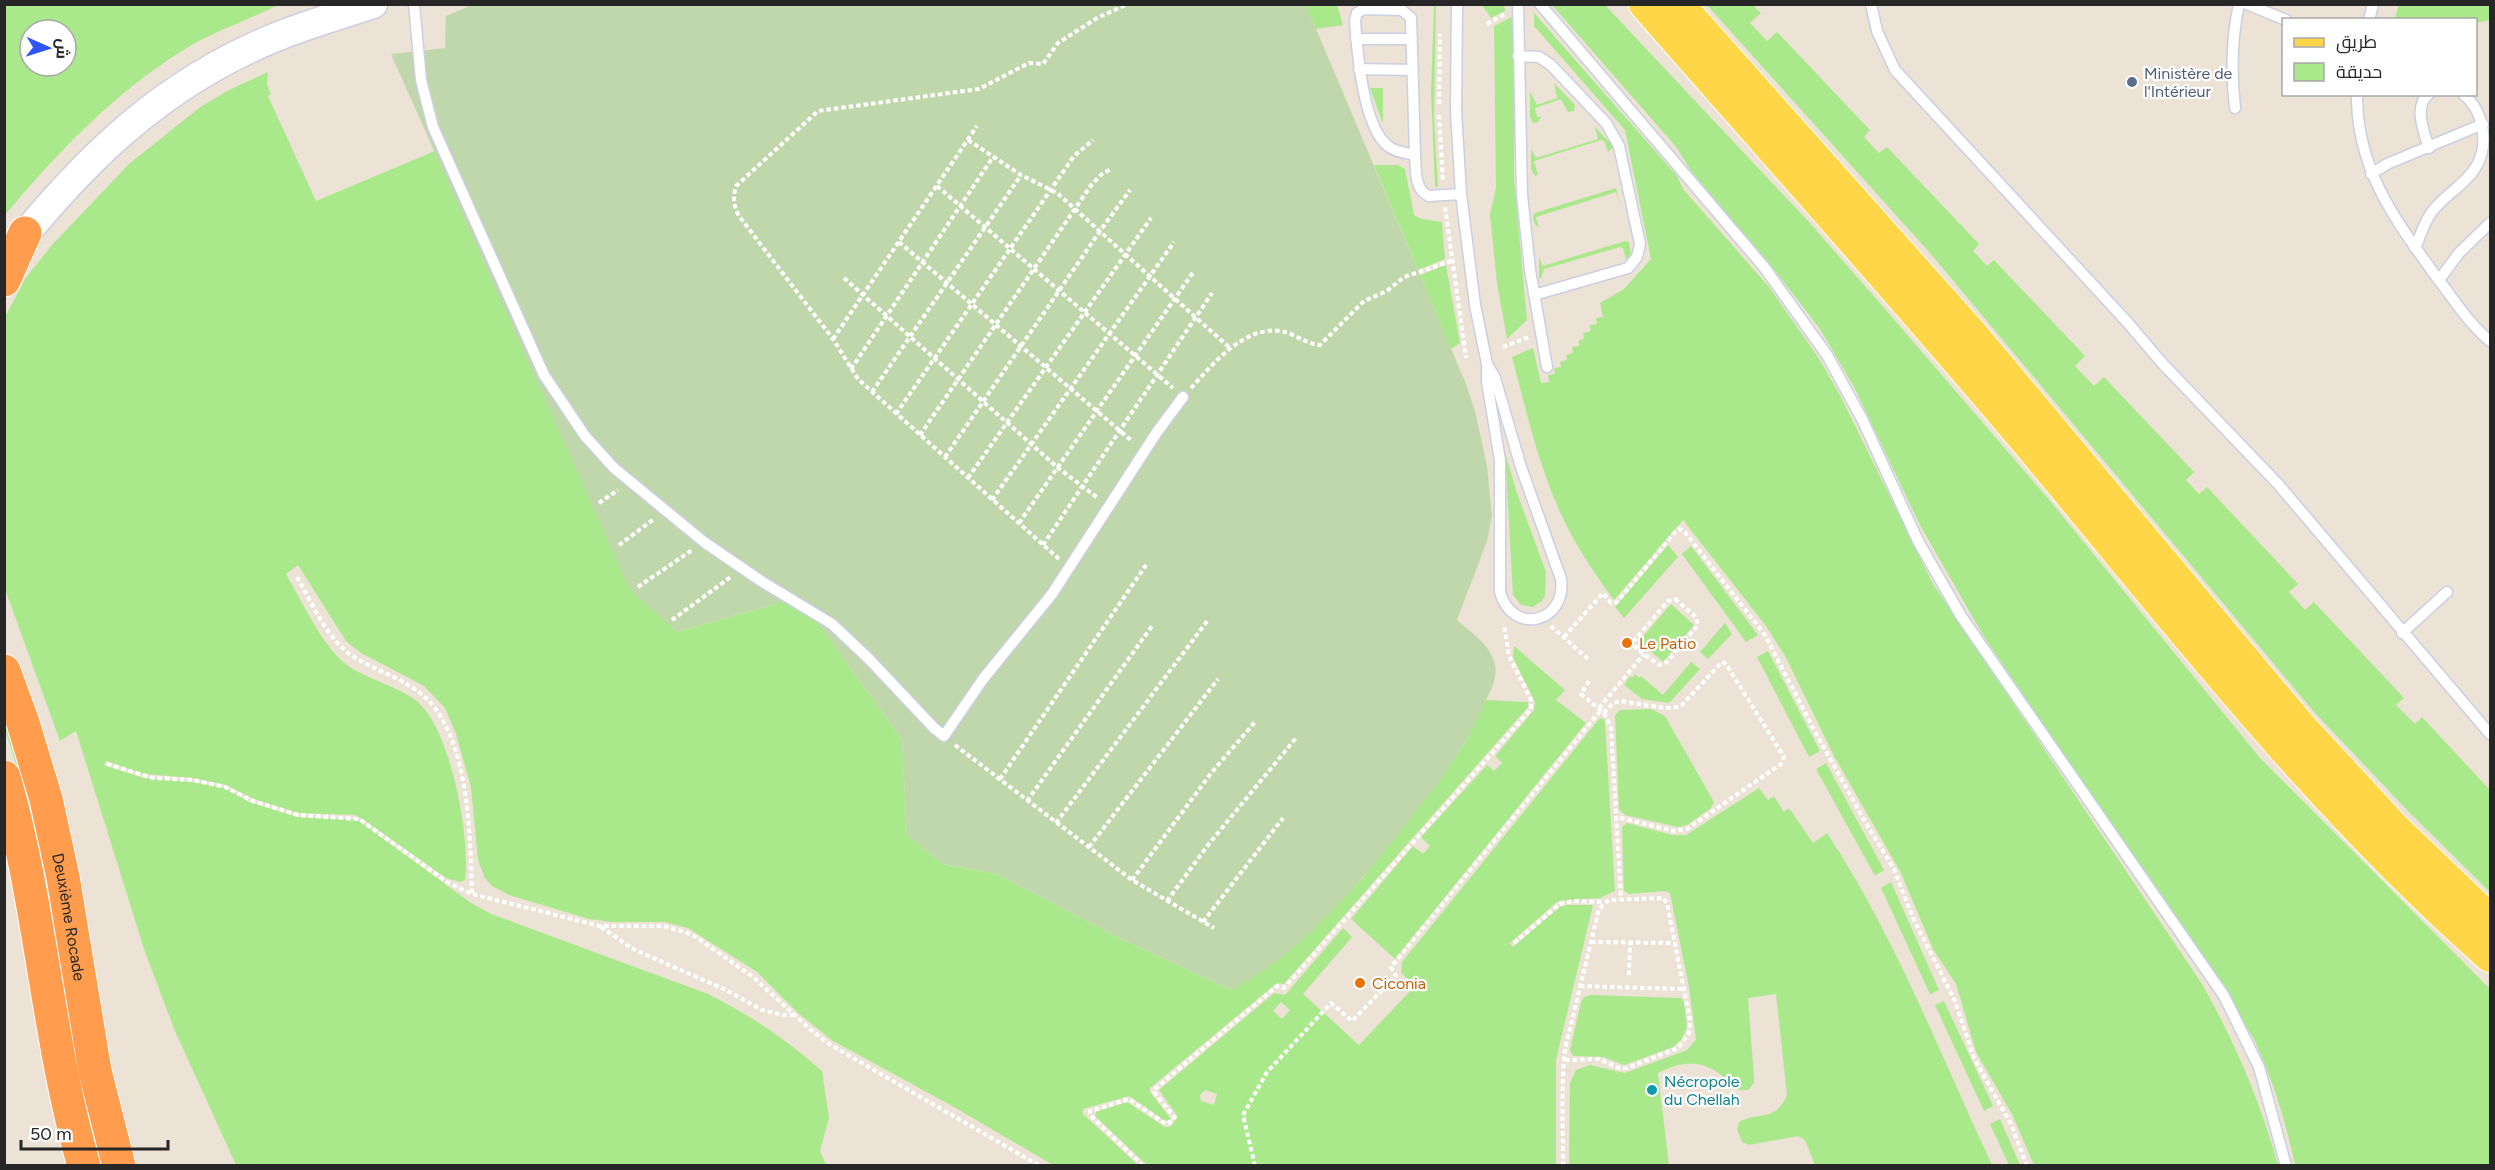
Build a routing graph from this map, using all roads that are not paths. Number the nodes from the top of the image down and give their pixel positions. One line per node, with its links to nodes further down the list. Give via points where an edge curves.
1 (373, 4): 27 (street, via 250,48 188,82 115,138)
2 (414, 4): 36 (lane, via 422,80 433,128 535,356 585,436 603,459 664,512 742,568 832,624 944,736 975,689 1052,594)
3 (1457, 4): 25 (lane, via 1456,111)
4 (1540, 4): 46 (lane, via 1764,267 1822,347 1862,419 1918,541 1961,616 2224,996 2259,1067)
5 (1645, 4): 43 (main road, via 1959,361 2285,752 2380,852)
6 (1678, 4): 42 (main road, via 1966,328 2298,724 2395,829)
7 (1871, 4): 38 (lane, via 1877,31 1894,70 2278,484)
8 (2239, 4): 20 (lane, via 2231,48)
9 (2247, 4): 11 (lane)
10 (1513, 7): 14 (lane)
11 (2282, 18)
12 (1356, 39): 13 (lane); 13 (lane, via 1355,16 1364,9 1406,12 1411,18); 15 (lane)
13 (1412, 39): 16 (lane)
14 (1518, 56): 32 (lane, via 1522,195); 32 (lane, via 1539,57 1551,65 1613,134 1624,164 1640,244 1638,258 1628,268)
15 (1359, 69): 16 (lane); 23 (lane, via 1368,107 1384,143)
16 (1413, 70): 23 (lane)
17 (2357, 96): 24 (lane, via 2360,130)
18 (2426, 96): 22 (lane, via 2421,116)
19 (2465, 96): 21 (lane)
20 (2235, 108)
21 (2483, 124): 22 (lane); 28 (lane, via 2484,145 2474,170 2430,214)
22 (2428, 147): 24 (lane)
23 (1414, 155): 25 (lane, via 1418,187 1424,194)
24 (2371, 174): 28 (lane)
25 (1461, 194): 34 (lane)
26 (2490, 223): 31 (lane, via 2459,253)
27 (25, 233): 29 (street); 30 (highway)
28 (2415, 248): 31 (lane)
29 (4, 259)
30 (4, 280)
31 (2439, 280): 33 (lane, via 2475,329)
32 (1534, 295): 35 (lane)
33 (2490, 342)
34 (1487, 364): 34 (lane, via 1562,579 1557,606 1542,617 1524,619 1508,609 1500,592 1500,460 1486,382)
35 (1547, 367)
36 (1183, 397)
37 (2446, 592): 38 (lane)
38 (2402, 633): 40 (lane)
39 (4, 671): 45 (highway, Deuxième Rocade, via 46,799 63,877 92,1060)
40 (2490, 734)
41 (4, 777): 44 (highway, Deuxième Rocade, via 31,889 63,1083)
42 (2490, 920)
43 (2490, 956)
44 (84, 1166)
45 (119, 1166)
46 (2286, 1166)

